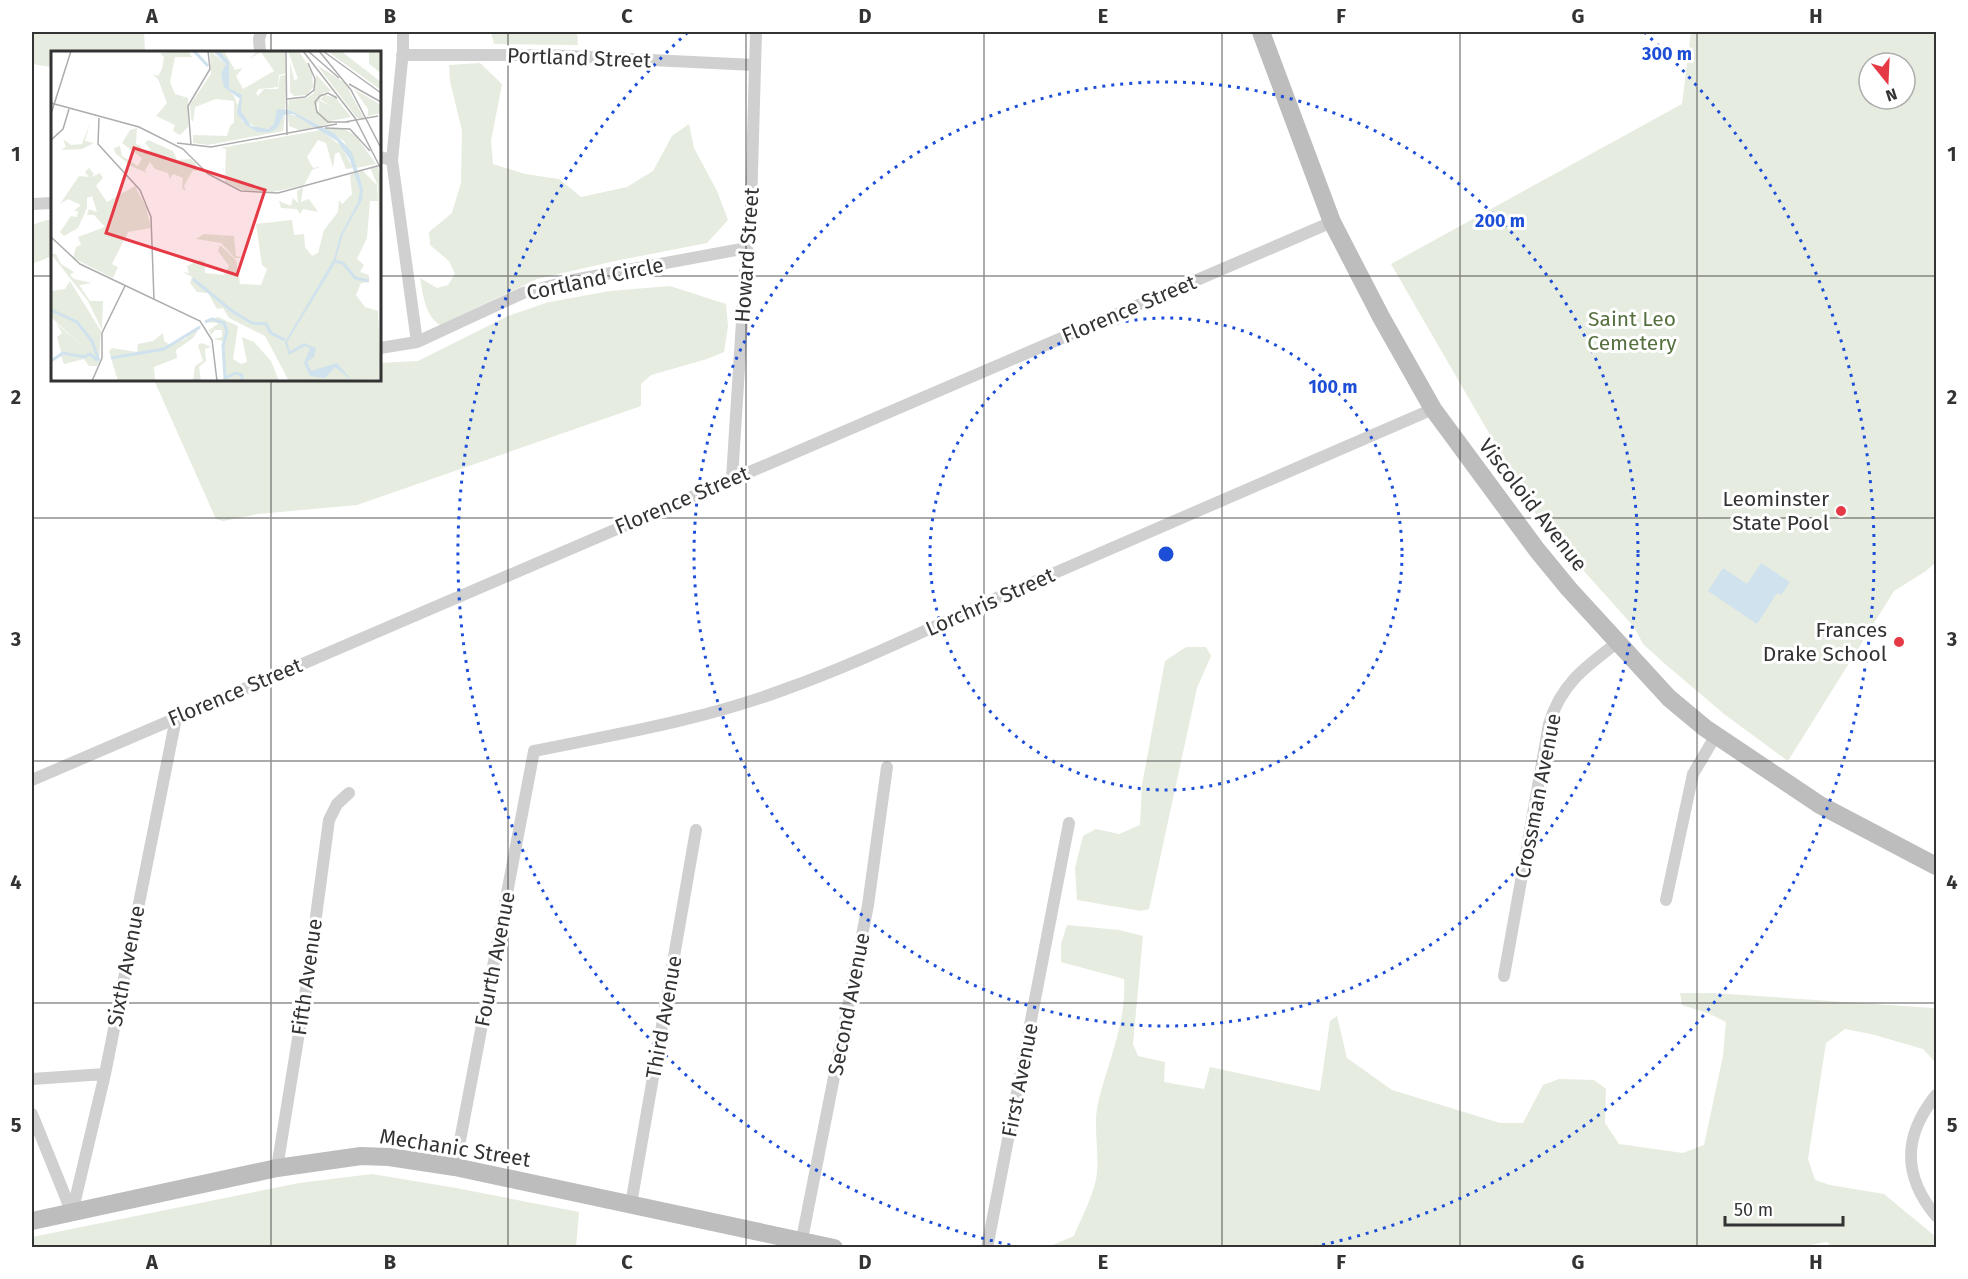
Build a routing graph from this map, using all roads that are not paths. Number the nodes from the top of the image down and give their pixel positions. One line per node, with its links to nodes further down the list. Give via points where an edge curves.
1 (261, 32): 5 (street)
2 (403, 32): 6 (street)
3 (756, 32): 7 (street, Howard Street)
4 (1261, 32): 11 (main road, Viscoloid Avenue)
5 (260, 51)
6 (402, 55): 7 (street, Portland Street, via 547,55); 8 (street)
7 (755, 65): 12 (street, Howard Street)
8 (386, 158): 13 (street)
9 (51, 203): 10 (street)
10 (32, 204)
11 (1332, 222): 15 (main road, Viscoloid Avenue); 16 (street, Florence Street)
12 (747, 248): 13 (street, Cortland Circle, via 523,293); 16 (street, Howard Street)
13 (417, 342): 14 (street, Cortland Circle)
14 (381, 348)
15 (1433, 409): 17 (main road, Viscoloid Avenue, via 1537,550); 20 (street, Lorchris Street, via 783,691 697,717)
16 (732, 478): 18 (street, Florence Street)
17 (1618, 642): 19 (main road, Viscoloid Avenue, via 1669,698); 28 (street, Crossman Avenue, via 1576,675 1553,710)
18 (176, 718): 22 (street, Florence Street); 29 (street, Sixth Avenue)
19 (1716, 735): 26 (main road, Viscoloid Avenue, via 1820,805); 27 (street, via 1693,774)
20 (534, 751): 33 (street, Fourth Avenue)
21 (887, 767): 39 (street, Second Avenue, via 868,905)
22 (32, 780)
23 (349, 793): 34 (street, Fifth Avenue, via 337,804 329,820)
24 (1069, 823): 41 (street, First Avenue)
25 (696, 830): 35 (street, Third Avenue)
26 (1936, 866)
27 (1666, 900)
28 (1504, 976)
29 (105, 1074): 30 (street); 36 (street, Sixth Avenue)
30 (32, 1079)
31 (1936, 1095): 37 (street, via 1912,1138 1910,1158 1924,1201)
32 (32, 1114): 36 (street)
33 (455, 1167): 34 (main road, Mechanic Street, via 360,1156); 35 (main road, Mechanic Street)
34 (277, 1168): 36 (main road, Mechanic Street)
35 (631, 1204): 39 (main road, Mechanic Street)
36 (72, 1213): 38 (main road, Mechanic Street)
37 (1936, 1216)
38 (32, 1221)
39 (802, 1239): 40 (main road, Mechanic Street)
40 (834, 1248)
41 (987, 1248)

